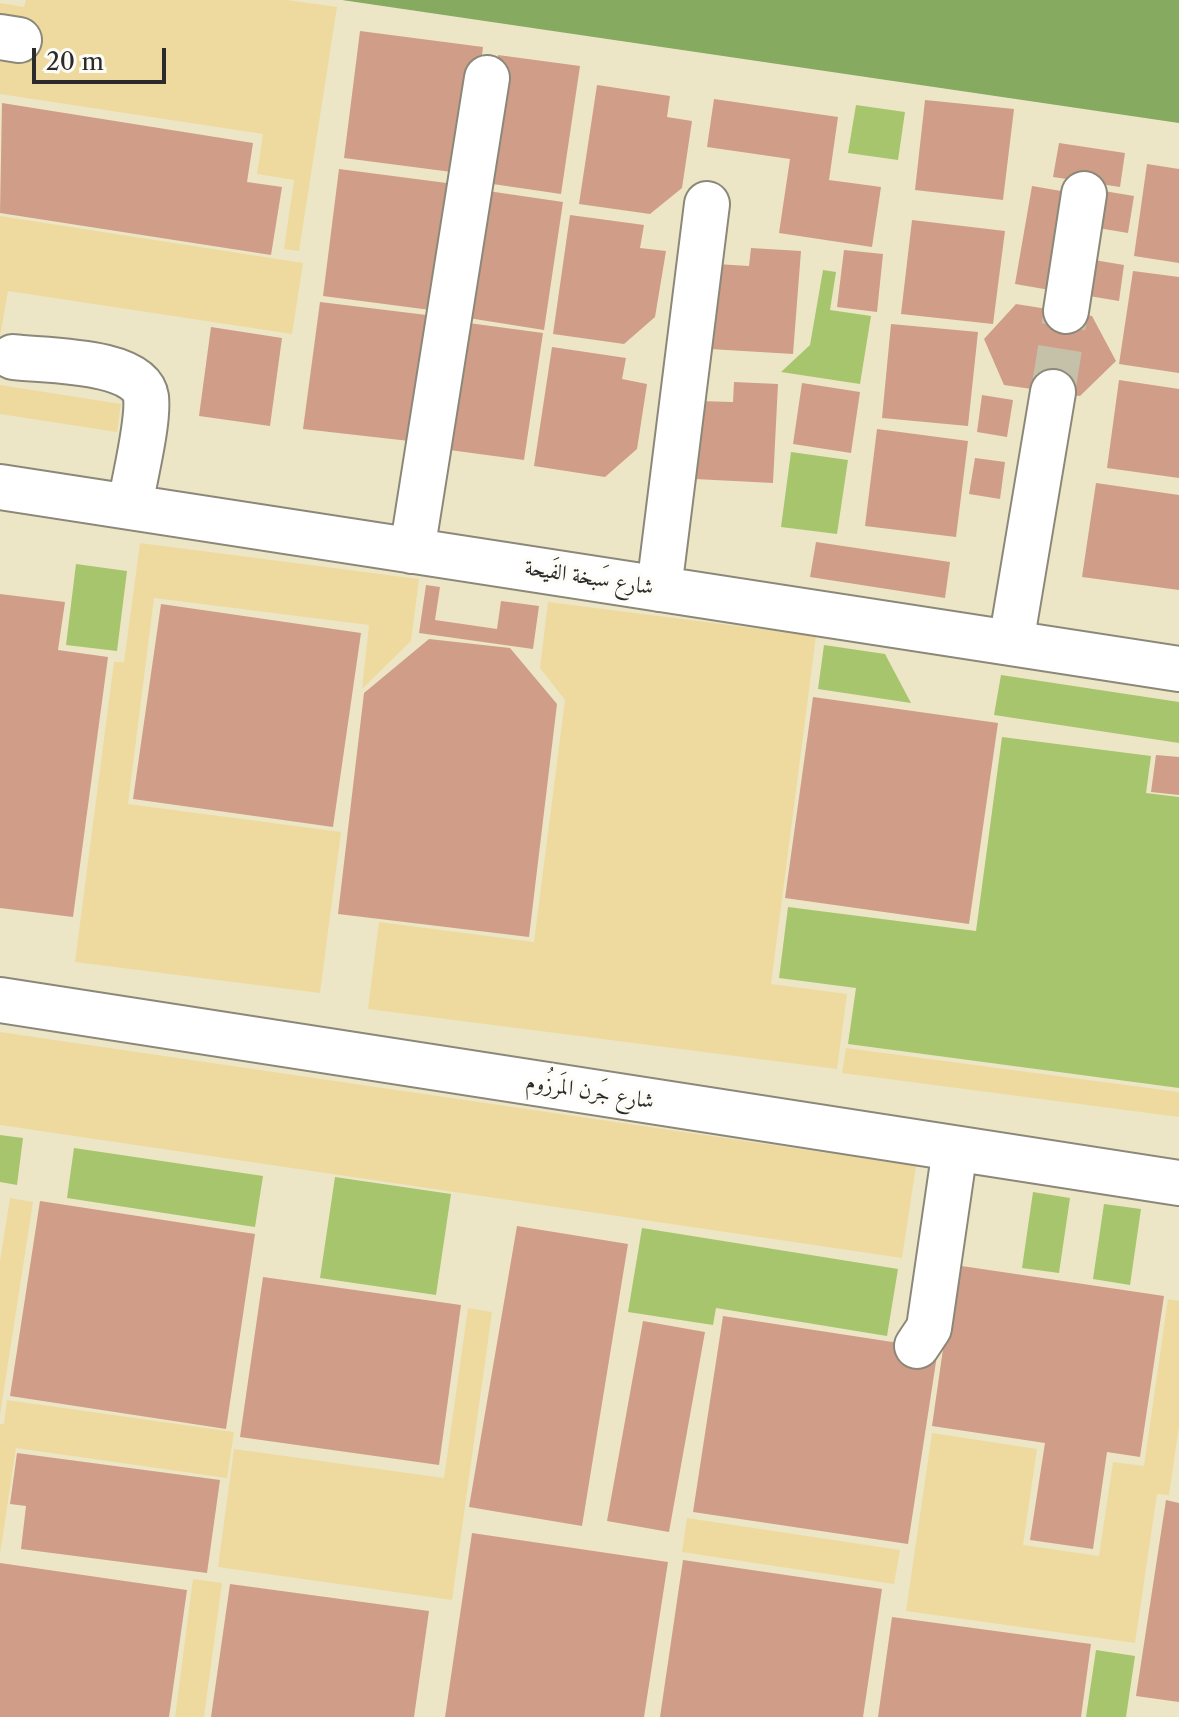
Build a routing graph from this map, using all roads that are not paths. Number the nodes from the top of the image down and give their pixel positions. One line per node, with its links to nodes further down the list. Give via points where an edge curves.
1 (487, 78): 9 (street)
2 (1084, 194): 4 (street)
3 (707, 204): 10 (street)
4 (1066, 311)
5 (13, 357): 8 (street, via 116,369 136,378 146,398)
6 (1053, 392): 11 (street)
7 (0, 487): 8 (street, شارع سَبخة الفَيحة)
8 (130, 507): 9 (street, شارع سَبخة الفَيحة)
9 (412, 551): 10 (street, شارع سَبخة الفَيحة)
10 (659, 589): 11 (street, شارع سَبخة الفَيحة)
11 (1011, 643): 12 (street, شارع سَبخة الفَيحة)
12 (1179, 669)
13 (0, 1000): 14 (street, شارع جَرن المَرزُوم)
14 (955, 1149): 15 (street, شارع جَرن المَرزُوم); 16 (street, via 929,1328)
15 (1179, 1183)
16 (917, 1346)

